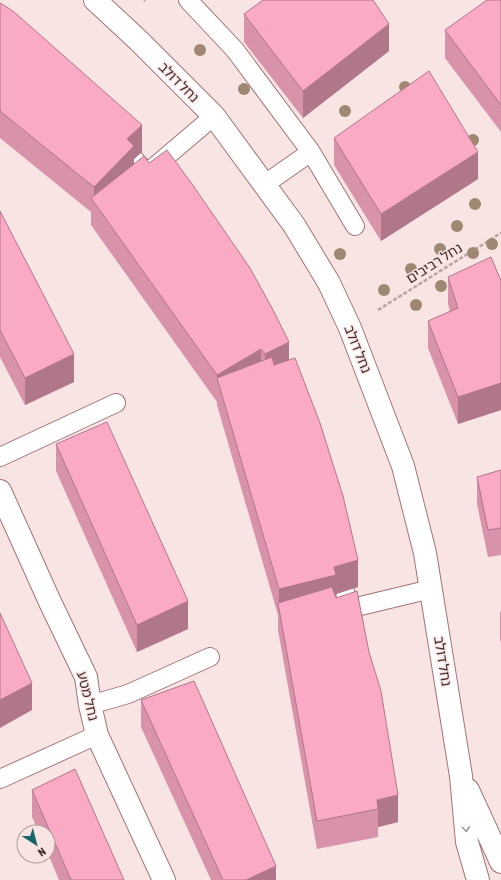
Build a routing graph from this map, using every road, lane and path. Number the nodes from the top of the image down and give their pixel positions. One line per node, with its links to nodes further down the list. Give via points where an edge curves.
1 (95, 0): 3 (street, נחל דולב)
2 (188, 0): 4 (lane, via 235,50)
3 (214, 116): 5 (lane, via 152,179); 6 (street, נחל דולב)
4 (311, 152): 6 (lane); 7 (lane)
5 (134, 159)
6 (265, 184): 13 (street, נחל דולב, via 294,225 329,283 350,328 403,466 425,553)
7 (355, 226)
8 (501, 233): 9 (path, נחל רביבים)
9 (378, 310)
10 (116, 403): 11 (lane)
11 (0, 457)
12 (1, 498): 16 (street, נחל מטע, via 86,677)
13 (431, 589): 14 (lane); 18 (street, נחל דולב)
14 (347, 607)
15 (210, 657): 16 (lane, via 128,694)
16 (90, 705): 17 (street, נחל מטע)
17 (97, 735): 19 (lane); 21 (street, נחל מטע)
18 (461, 776): 20 (street, נחל דולב); 22 (street, נחל דולב, one-way to 22, via 467,842)
19 (0, 779)
20 (501, 862)
21 (164, 880)
22 (478, 880)

